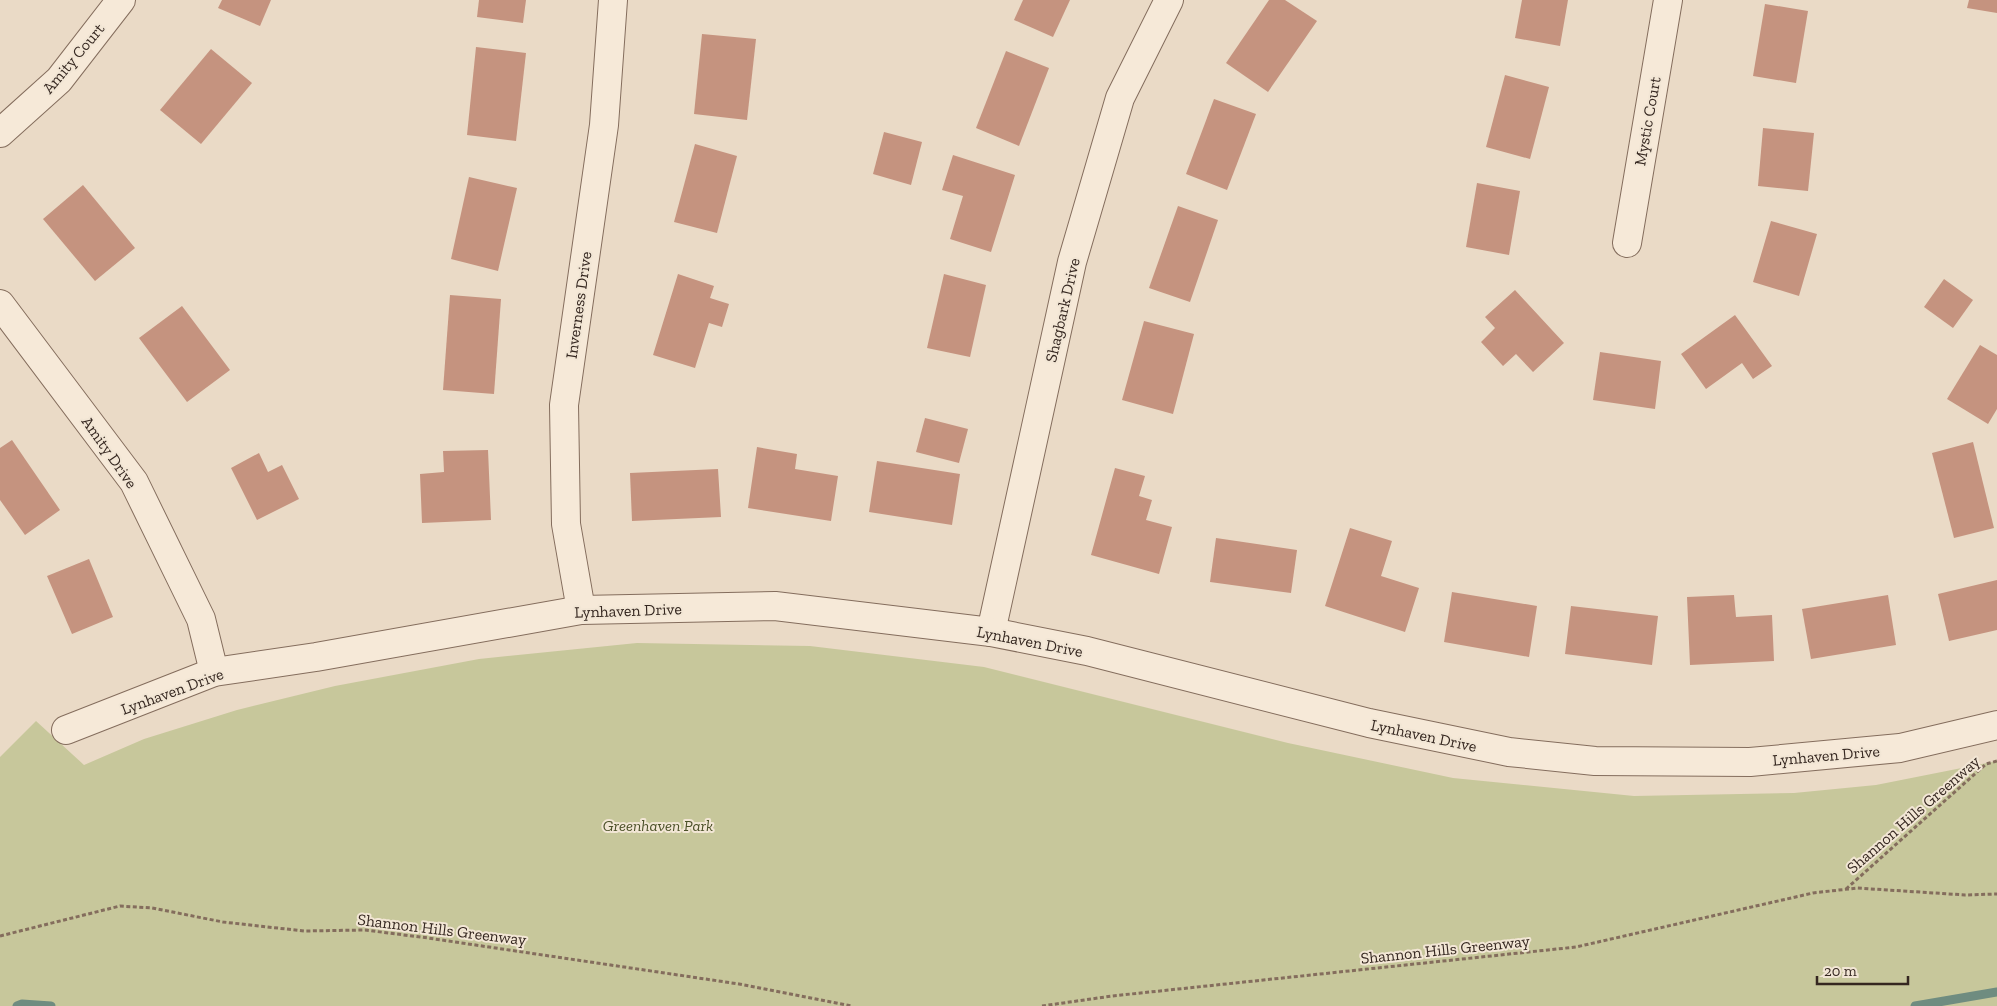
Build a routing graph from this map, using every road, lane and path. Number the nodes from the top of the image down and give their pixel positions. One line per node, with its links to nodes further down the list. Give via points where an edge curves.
1 (121, 0): 5 (street, Amity Court, via 59,80)
2 (613, 0): 8 (street, Inverness Drive, via 604,125 564,405 566,524)
3 (1169, 0): 9 (street, Shagbark Drive, via 1120,98 1072,262)
4 (1668, 0): 6 (street, Mystic Court)
5 (0, 133)
6 (1627, 243)
7 (0, 304): 10 (street, Amity Drive, via 134,482 200,619)
8 (581, 610): 9 (street, Lynhaven Drive, via 775,606); 10 (street, Lynhaven Drive)
9 (991, 632): 11 (street, Lynhaven Drive, via 1087,651 1369,723 1509,752 1595,761 1750,762 1900,748)
10 (214, 672): 12 (street, Lynhaven Drive)
11 (1997, 725)
12 (66, 730)
13 (1997, 761): 14 (path, Shannon Hills Greenway, via 1986,764)
14 (1846, 890): 15 (path, Shannon Hills Greenway, via 1857,888 1965,896); 18 (path, Shannon Hills Greenway, via 1813,893 1576,947)
15 (1997, 894)
16 (0, 936): 17 (path, Shannon Hills Greenway, via 120,906 152,908 222,922 295,930 365,930 438,939 739,984)
17 (852, 1006)
18 (1042, 1006)

